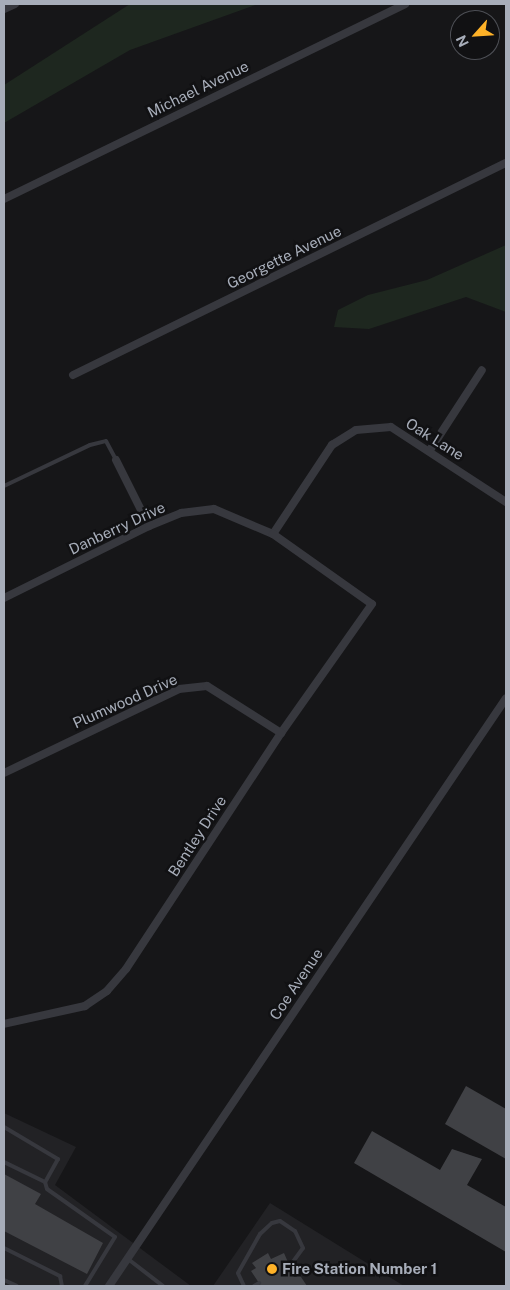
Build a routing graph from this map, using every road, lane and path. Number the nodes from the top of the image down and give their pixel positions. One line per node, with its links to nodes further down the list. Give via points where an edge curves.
1 (15, 4): 3 (street)
2 (404, 4): 5 (street, Michael Avenue)
3 (4, 9)
4 (506, 163): 7 (street, Georgette Avenue)
5 (4, 198)
6 (482, 370): 8 (street)
7 (73, 375)
8 (430, 450): 11 (street, Oak Lane); 13 (street, Oak Lane, via 391,427 356,430 332,445)
9 (116, 460): 10 (lane, via 106,441); 12 (street)
10 (4, 486)
11 (506, 502)
12 (149, 526): 13 (street, Danberry Drive, via 181,513 214,509); 14 (street, Danberry Drive)
13 (273, 534): 15 (street, Danberry Drive)
14 (4, 598)
15 (372, 604): 17 (street, Bentley Drive)
16 (506, 698): 24 (street, Coe Avenue)
17 (281, 733): 18 (street, Plumwood Drive, via 207,686 179,689); 19 (street, Bentley Drive, via 126,970 107,991 85,1006)
18 (4, 773)
19 (4, 1022)
20 (4, 1127): 22 (lane, via 54,1153 58,1165)
21 (4, 1162): 22 (lane)
22 (45, 1182): 30 (lane, via 46,1190 115,1237)
23 (4, 1248): 29 (lane, via 60,1276)
24 (128, 1258): 31 (street, Coe Avenue); 32 (lane)
25 (290, 1266): 33 (lane, via 303,1248 296,1231 280,1221 272,1223 260,1234 238,1273)
26 (4, 1280): 28 (lane)
27 (259, 1283): 34 (lane)
28 (17, 1286)
29 (62, 1286)
30 (85, 1286)
31 (109, 1286)
32 (163, 1286)
33 (244, 1286)
34 (254, 1286)

